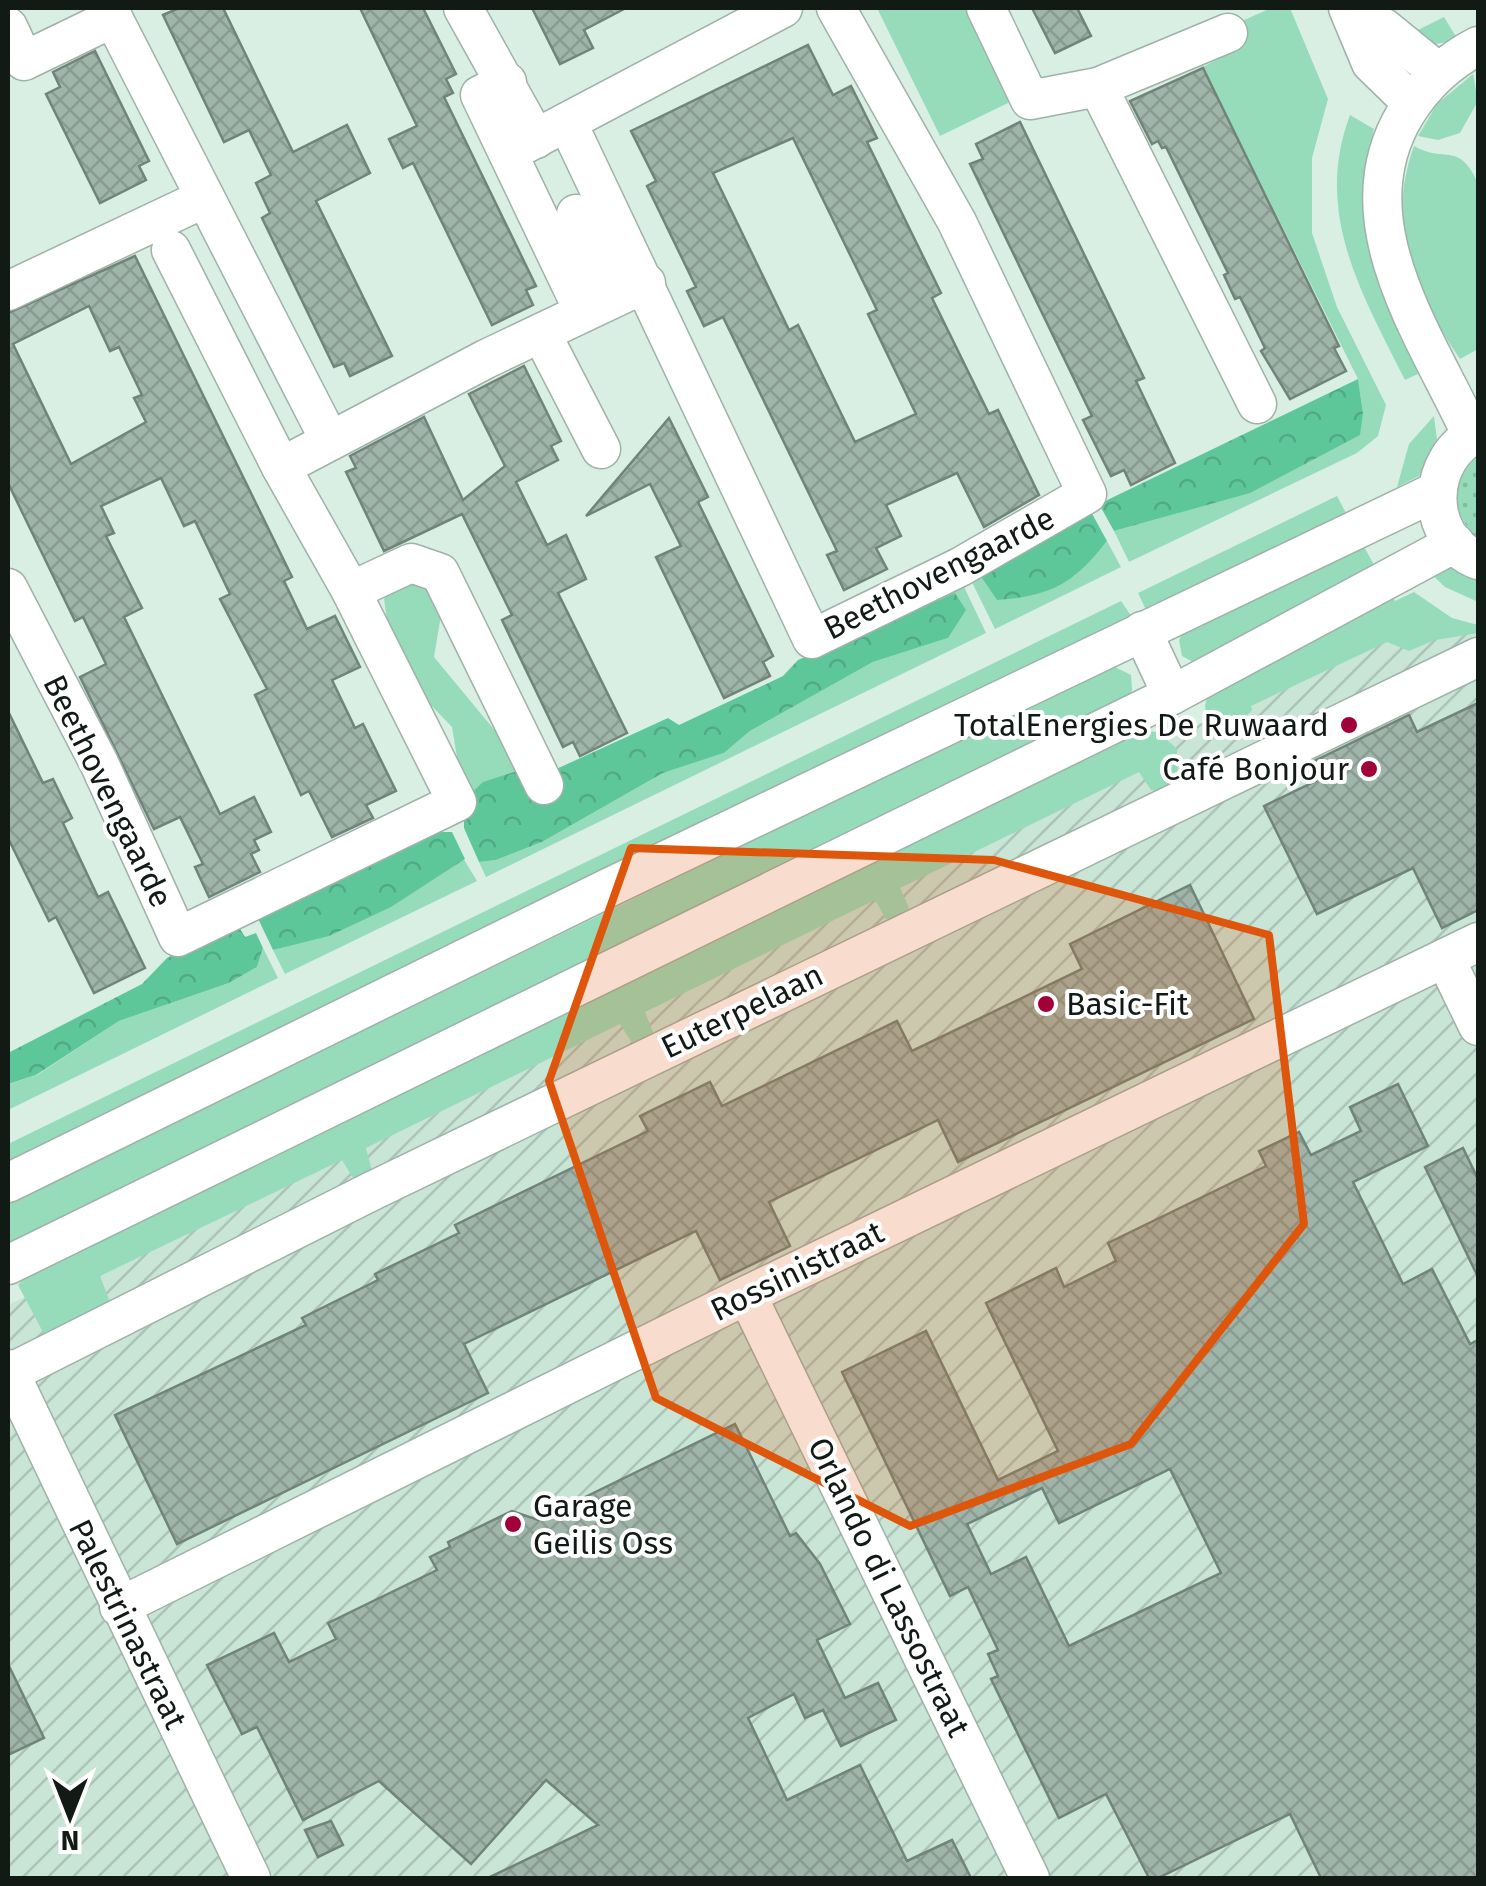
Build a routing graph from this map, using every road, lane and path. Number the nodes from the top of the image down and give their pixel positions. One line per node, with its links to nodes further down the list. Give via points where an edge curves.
1 (463, 8): 13 (street, Beethovengaarde)
2 (783, 8): 13 (street)
3 (836, 8): 18 (street, Beethovengaarde, via 956,222 1088,494 960,567 812,638)
4 (986, 8): 11 (street, via 1030,100)
5 (1350, 10): 10 (street); 12 (street, via 1371,63)
6 (110, 13): 7 (street, via 24,61); 14 (street)
7 (8, 27)
8 (1228, 33): 11 (street)
9 (1478, 46): 10 (street)
10 (1438, 72): 12 (street)
11 (1098, 87): 20 (street)
12 (1412, 103): 21 (street, via 1386,156 1378,204 1389,260)
13 (537, 138): 18 (street, Beethovengaarde); 18 (street, Beethovengaarde)
14 (204, 198): 17 (street); 22 (street)
15 (576, 214): 18 (street, Beethovengaarde)
16 (171, 250): 24 (street, Beethovengaarde)
17 (8, 291)
18 (614, 296): 19 (street)
19 (541, 333): 22 (street); 23 (street)
20 (1256, 404)
21 (1476, 435): 25 (street, via 1448,459)
22 (330, 439): 24 (street)
23 (600, 449)
24 (281, 467): 28 (street, Beethovengaarde)
25 (1437, 491): 26 (street, via 1438,510); 29 (street)
26 (1466, 551): 31 (street)
27 (8, 588): 28 (street, Beethovengaarde, via 178,937 457,802)
28 (351, 592): 32 (street, via 412,563 440,573)
29 (1142, 630): 31 (street); 35 (street)
30 (1478, 657): 38 (street, Euterpelaan)
31 (1172, 695): 36 (street)
32 (544, 785)
33 (1462, 950): 34 (street); 37 (street, Rossinistraat)
34 (1478, 1026)
35 (8, 1183)
36 (8, 1264)
37 (748, 1294): 39 (street, Rossinistraat); 41 (street, Orlando di Lassostraat)
38 (9, 1371): 39 (street, Palestrinastraat)
39 (119, 1607): 40 (street, Palestrinastraat)
40 (251, 1878)
41 (1030, 1878)

